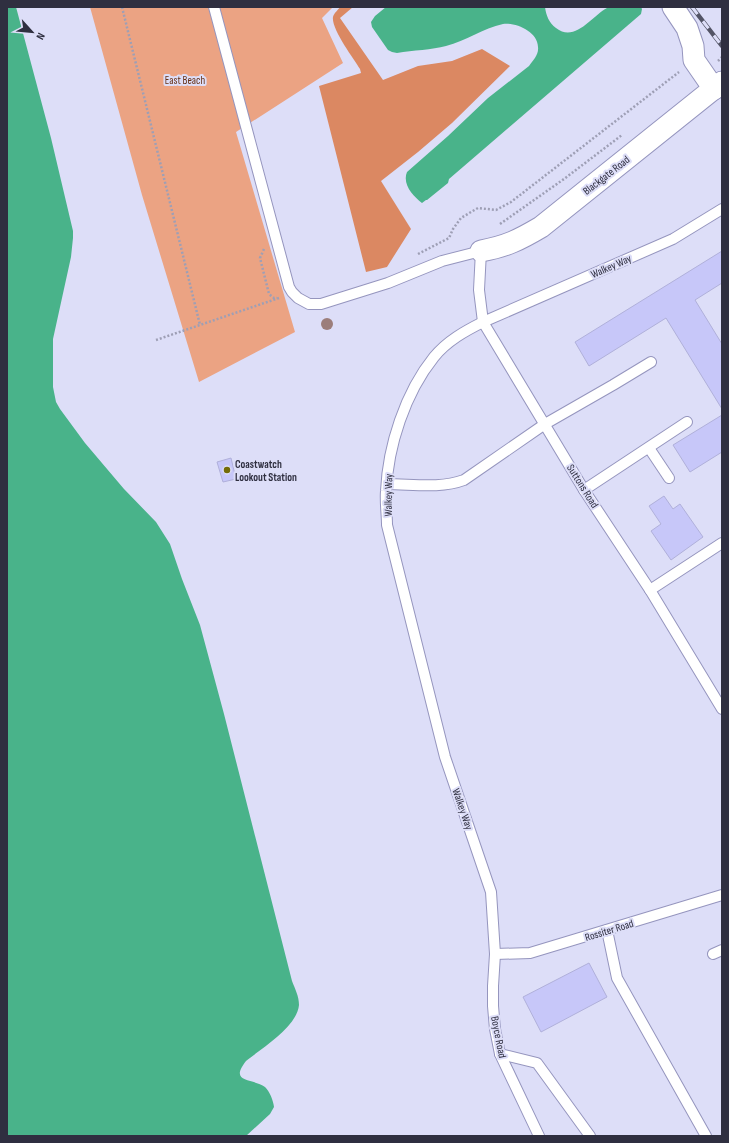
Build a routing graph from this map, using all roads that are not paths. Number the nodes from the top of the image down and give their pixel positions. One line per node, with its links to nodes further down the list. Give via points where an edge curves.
1 (214, 7): 5 (lane, via 289,287 298,298 309,304 322,304 442,261)
2 (673, 7): 3 (street, via 687,28)
3 (708, 76): 5 (street, Blackgate Road, via 541,227 520,240)
4 (722, 209): 6 (lane, Walkey Way, via 673,239)
5 (481, 251): 6 (lane, Suttons Road, via 479,290)
6 (483, 322): 9 (lane, Suttons Road); 12 (lane, Walkey Way, via 460,334 434,357 417,383 402,414 390,456)
7 (651, 362): 9 (lane)
8 (687, 422): 10 (lane)
9 (545, 424): 12 (lane, via 464,480 443,485); 13 (lane, Suttons Road)
10 (649, 448): 11 (lane); 13 (lane)
11 (669, 478)
12 (387, 484): 19 (lane, Walkey Way, via 387,525 443,749 491,892)
13 (584, 490): 15 (lane, Suttons Road)
14 (722, 543): 15 (lane)
15 (650, 590): 16 (lane, Suttons Road)
16 (722, 709)
17 (722, 895): 18 (lane, Rossiter Road)
18 (607, 930): 19 (lane, Rossiter Road, via 530,953); 23 (lane, via 617,978)
19 (495, 954): 20 (lane, Boyce Road, via 492,986 495,1029)
20 (500, 1054): 21 (lane, Boyce Road); 22 (lane, via 537,1063)
21 (539, 1136)
22 (590, 1136)
23 (706, 1136)

